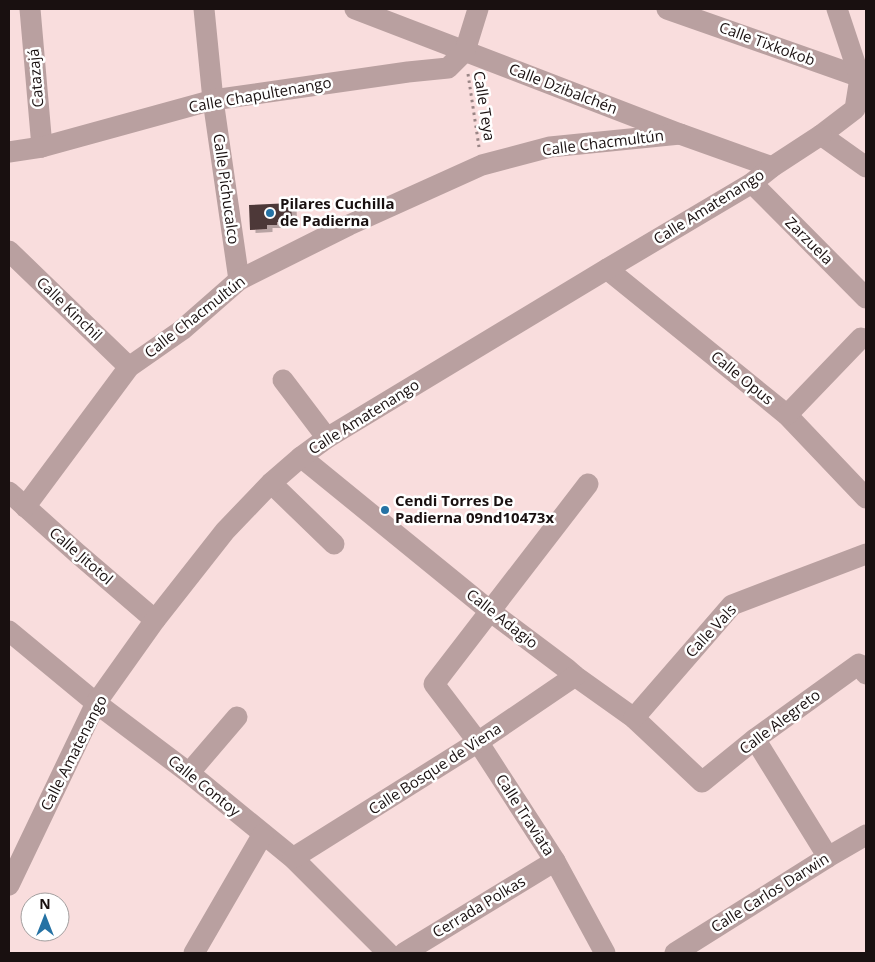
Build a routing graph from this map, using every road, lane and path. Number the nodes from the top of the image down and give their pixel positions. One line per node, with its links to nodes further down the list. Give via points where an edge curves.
1 (30, 9): 12 (street, Catazajá)
2 (204, 9): 9 (street, Calle Pichucalco)
3 (355, 9): 7 (street, Calle Dzibalchén)
4 (478, 9): 7 (street, Calle Chapultenango)
5 (667, 9): 8 (street, Calle Tixkokob)
6 (837, 9): 8 (street)
7 (464, 51): 9 (street, Calle Chapultenango, via 448,68); 10 (street, Calle Dzibalchén); 14 (path, Calle Teya)
8 (863, 78): 11 (street, Calle Amatenango, via 855,109)
9 (213, 100): 12 (street, Calle Chapultenango); 20 (street, Calle Pichucalco)
10 (680, 134): 14 (street, Calle Chacmultún, via 550,147); 15 (street, Calle Dzibalchén)
11 (820, 135): 15 (street, Calle Amatenango); 16 (street)
12 (42, 147): 13 (street, Calle Chapultenango)
13 (9, 152)
14 (482, 165): 20 (street, Calle Chacmultún, via 349,225)
15 (772, 167): 17 (street, Calle Amatenango)
16 (866, 167)
17 (752, 183): 19 (street, Calle Amatenango); 21 (street, Zarzuela)
18 (9, 251): 23 (street, Calle Kinchil)
19 (607, 269): 25 (street, Calle Opus); 26 (street, Calle Amatenango)
20 (239, 280): 23 (street, Calle Chacmultún, via 182,330)
21 (866, 298)
22 (861, 338): 25 (street)
23 (129, 367): 32 (street, Calle Chacmultún)
24 (283, 380): 26 (street)
25 (787, 415): 31 (street, Calle Opus)
26 (328, 438): 27 (street, Calle Amatenango)
27 (301, 457): 28 (street, Calle Amatenango); 35 (street, Calle Adagio)
28 (271, 484): 33 (street); 36 (street, Calle Amatenango, via 224,531)
29 (588, 484): 35 (street)
30 (9, 492): 32 (street, Calle Jitotol)
31 (866, 498)
32 (25, 507): 36 (street, Calle Jitotol)
33 (334, 544)
34 (866, 554): 42 (street, Calle Vals, via 732,605)
35 (490, 611): 39 (street, Calle Adagio); 44 (street, Calle Traviata, via 434,684)
36 (155, 620): 40 (street, Calle Amatenango)
37 (9, 631): 40 (street, Calle Contoy)
38 (863, 669): 43 (street, Calle Alegreto)
39 (575, 676): 42 (street, Calle Adagio); 44 (street, Calle Bosque de Viena)
40 (96, 703): 45 (street, Calle Contoy); 52 (street, Calle Amatenango)
41 (238, 717): 45 (street)
42 (634, 718): 46 (street, Calle Adagio)
43 (755, 739): 46 (street, Calle Alegreto); 49 (street)
44 (478, 742): 50 (street, Calle Bosque de Viena); 51 (street, Calle Traviata)
45 (189, 773): 47 (street, Calle Contoy)
46 (702, 782)
47 (264, 834): 50 (street, Calle Contoy); 53 (street)
48 (866, 835): 49 (street, Calle Carlos Darwin)
49 (828, 857): 57 (street, Calle Carlos Darwin)
50 (293, 858): 54 (street, Calle Contoy)
51 (555, 861): 55 (street, Cerrada Polkas); 56 (street, Calle Traviata)
52 (9, 885)
53 (194, 953)
54 (388, 953)
55 (404, 953)
56 (605, 953)
57 (675, 953)

